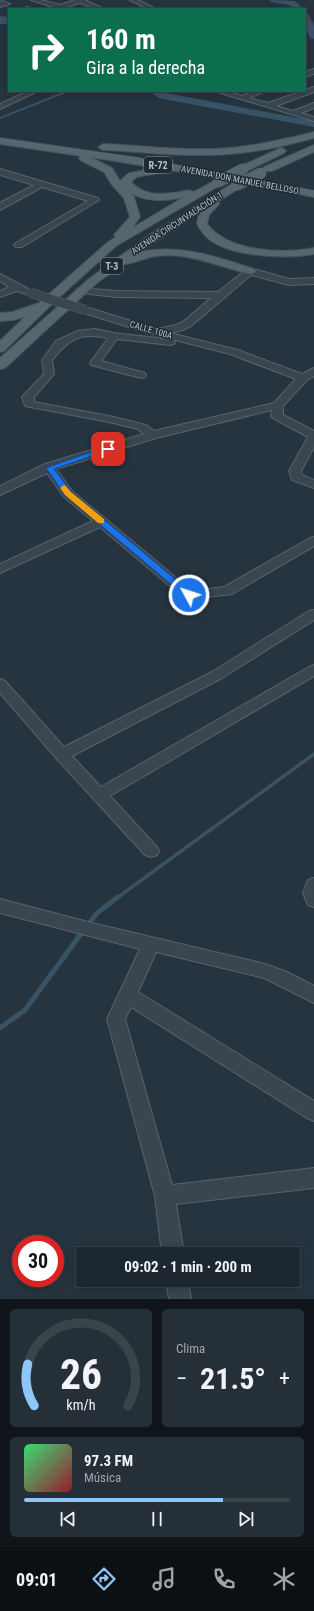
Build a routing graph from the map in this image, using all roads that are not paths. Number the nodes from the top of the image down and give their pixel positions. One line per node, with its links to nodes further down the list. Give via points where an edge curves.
1 (34, 0): 7 (street)
2 (81, 0): 7 (street); 8 (street)
3 (145, 0): 4 (street)
4 (135, 1): 9 (street)
5 (0, 2): 6 (street, via 6,4)
6 (0, 6)
7 (56, 8)
8 (100, 8)
9 (151, 8)
10 (32, 92): 17 (street)
11 (222, 92): 14 (street)
12 (258, 92): 14 (street)
13 (306, 92): 16 (street)
14 (242, 98): 16 (street)
15 (314, 105): 18 (street)
16 (268, 106): 18 (street)
17 (0, 107)
18 (294, 113): 19 (street)
19 (314, 119)
20 (0, 133): 23 (main road, AVENIDA DON MANUEL BELLOSO / R-72)
21 (314, 135): 23 (main road, via 250,150 180,152); 29 (main road, AVENIDA CIRCUNVALACIÓN 1 / T-3)
22 (0, 141): 25 (main road, AVENIDA DON MANUEL BELLOSO / R-72)
23 (94, 146): 28 (main road, AVENIDA DON MANUEL BELLOSO / R-72)
24 (314, 148): 26 (main road, AVENIDA CIRCUNVALACIÓN 1 / T-3)
25 (55, 149): 30 (main road, AVENIDA DON MANUEL BELLOSO / R-72); 38 (main road, via 108,170 129,196 135,217)
26 (296, 156): 27 (main road); 35 (main road, AVENIDA CIRCUNVALACIÓN 1 / T-3, bridge)
27 (314, 156)
28 (206, 165): 29 (main road, via 195,160 203,155 241,155 249,159); 33 (main road, AVENIDA DON MANUEL BELLOSO / R-72)
29 (245, 168): 34 (main road, AVENIDA CIRCUNVALACIÓN 1 / T-3, bridge)
30 (186, 170): 34 (main road, via 149,171 133,175 125,182 136,192 161,198); 36 (main road, AVENIDA DON MANUEL BELLOSO / R-72)
31 (0, 172): 32 (street)
32 (42, 184): 37 (street); 39 (street, via 95,200)
33 (314, 185)
34 (206, 188): 38 (main road, AVENIDA CIRCUNVALACIÓN 1 / T-3)
35 (224, 193): 40 (main road, via 204,214 202,224 209,234 225,244); 45 (main road, AVENIDA CIRCUNVALACIÓN 1 / T-3, via 155,236)
36 (314, 196)
37 (0, 207)
38 (112, 244): 53 (main road, AVENIDA CIRCUNVALACIÓN 1 / T-3)
39 (19, 245)
40 (251, 250): 41 (main road, via 282,254); 42 (main road, via 287,259)
41 (314, 251)
42 (314, 262)
43 (250, 271): 45 (main road, via 203,256 176,252 145,254); 47 (street, via 273,280); 52 (street)
44 (0, 277): 48 (street, CALLE 100A)
45 (94, 280): 50 (main road, AVENIDA CIRCUNVALACIÓN 1 / T-3)
46 (314, 281): 47 (street)
47 (297, 284): 49 (street)
48 (17, 288): 51 (street); 56 (street, CALLE 100A, bridge)
49 (314, 288)
50 (81, 290): 52 (street, via 116,294); 60 (main road, AVENIDA CIRCUNVALACIÓN 1 / T-3)
51 (0, 294)
52 (220, 295): 56 (street, via 187,324 179,328)
53 (44, 305): 54 (main road, via 14,316); 59 (main road, AVENIDA CIRCUNVALACIÓN 1 / T-3)
54 (0, 317)
55 (0, 324): 59 (main road)
56 (152, 331): 58 (street, CALLE 100A)
57 (114, 336): 58 (street, via 160,342); 62 (street, via 95,363); 65 (street, via 95,332 78,334 60,343 46,360 49,374 28,397 29,404 109,419 142,428)
58 (200, 343): 63 (street, CALLE 100A, via 234,352)
59 (0, 348)
60 (0, 365)
61 (314, 371): 63 (street)
62 (141, 375)
63 (303, 378): 64 (street)
64 (278, 404): 65 (street); 66 (street, via 277,416)
65 (152, 435): 67 (street)
66 (314, 437): 68 (street, via 295,471 296,478)
67 (50, 468): 69 (street); 70 (street, via 68,494)
68 (314, 484)
69 (0, 491)
70 (102, 522): 71 (street, via 189,595 227,591); 72 (street)
71 (314, 541)
72 (0, 569)
73 (314, 614): 76 (street, via 217,675)
74 (314, 670): 77 (street)
75 (0, 684): 76 (street)
76 (62, 755): 77 (street)
77 (99, 795): 78 (street)
78 (151, 851)
79 (314, 885): 80 (street)
80 (314, 900)
81 (0, 906): 82 (street)
82 (151, 944): 83 (street); 84 (street, via 264,971)
83 (127, 995): 85 (street); 87 (street, via 116,1019)
84 (314, 995)
85 (314, 1112)
86 (314, 1178): 87 (street)
87 (165, 1196): 88 (street)
88 (172, 1247)
89 (178, 1287): 90 (street)
90 (180, 1299)

